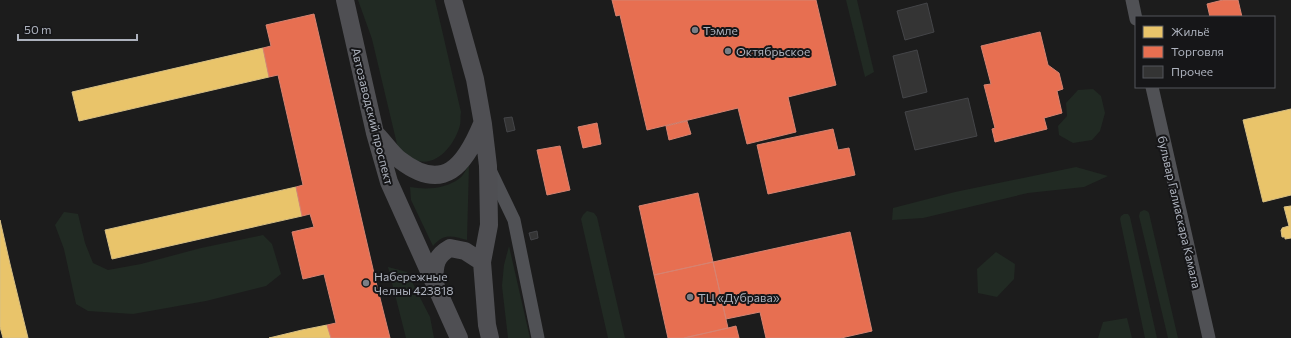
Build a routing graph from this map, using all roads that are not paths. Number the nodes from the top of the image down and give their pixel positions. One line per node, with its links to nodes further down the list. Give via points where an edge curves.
1 (345, 0): 7 (street, Автозаводский проспект)
2 (453, 0): 6 (street, via 475,79)
3 (1132, 0): 4 (street)
4 (1135, 16)
5 (1152, 88): 14 (street, бульвар Галиаскара Камала)
6 (483, 124): 7 (street, via 463,160 450,171 433,176 417,171 399,160); 8 (street)
7 (375, 133): 10 (street, Автозаводский проспект, via 388,182)
8 (488, 166): 9 (street, via 489,225); 13 (street, via 514,220)
9 (482, 262): 10 (street, via 465,251 450,248 436,261); 12 (street)
10 (434, 282): 11 (street, Автозаводский проспект)
11 (459, 338)
12 (490, 338)
13 (538, 338)
14 (1209, 338)

